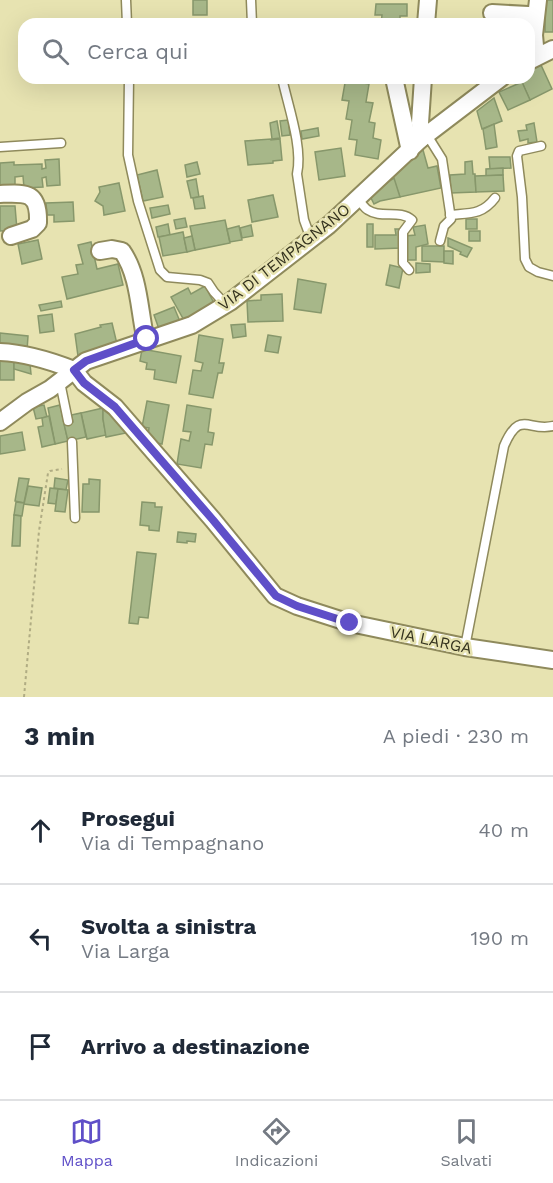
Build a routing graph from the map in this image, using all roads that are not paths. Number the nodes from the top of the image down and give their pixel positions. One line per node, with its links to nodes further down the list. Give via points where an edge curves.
1 (126, 0): 6 (lane)
2 (250, 0): 7 (lane)
3 (428, 0): 8 (street)
4 (538, 0): 9 (street)
5 (492, 13): 9 (street)
6 (127, 18)
7 (252, 18)
8 (426, 18)
9 (536, 18): 10 (street)
10 (535, 26)
11 (553, 49): 12 (street)
12 (535, 58)
13 (129, 84): 32 (lane, via 128,155 160,270 167,277 208,283)
14 (283, 84): 27 (lane, via 298,150 297,174 304,220)
15 (396, 84): 18 (street)
16 (423, 84): 18 (street)
17 (493, 84): 18 (street, VIA DI TEMPAGNANO)
18 (420, 142): 24 (street, VIA DI TEMPAGNANO); 25 (lane, via 442,159)
19 (61, 143): 21 (lane)
20 (541, 146): 31 (lane, via 519,151 517,156 525,259 529,267)
21 (0, 147)
22 (0, 194): 26 (street, via 28,194 35,202 38,223)
23 (495, 198): 25 (lane, via 479,213)
24 (358, 199): 27 (street, VIA DI TEMPAGNANO); 30 (lane, via 369,211 402,214 412,220 402,237 403,263)
25 (450, 215): 28 (lane)
26 (12, 236)
27 (311, 239): 32 (street, VIA DI TEMPAGNANO)
28 (440, 241)
29 (100, 251): 33 (street, via 122,251 127,258)
30 (409, 270)
31 (553, 276)
32 (226, 305): 33 (street, VIA DI TEMPAGNANO, via 192,325)
33 (147, 339): 35 (street, VIA DI TEMPAGNANO, via 86,361)
34 (0, 352): 35 (street)
35 (74, 370): 36 (street); 42 (street, VIA LARGA, via 115,407 276,596 350,623)
36 (60, 381): 37 (lane); 38 (street)
37 (68, 421)
38 (0, 422)
39 (553, 426): 42 (lane, via 520,424 508,435)
40 (72, 442): 41 (lane)
41 (75, 518)
42 (465, 647): 43 (street, VIA LARGA)
43 (553, 660)

